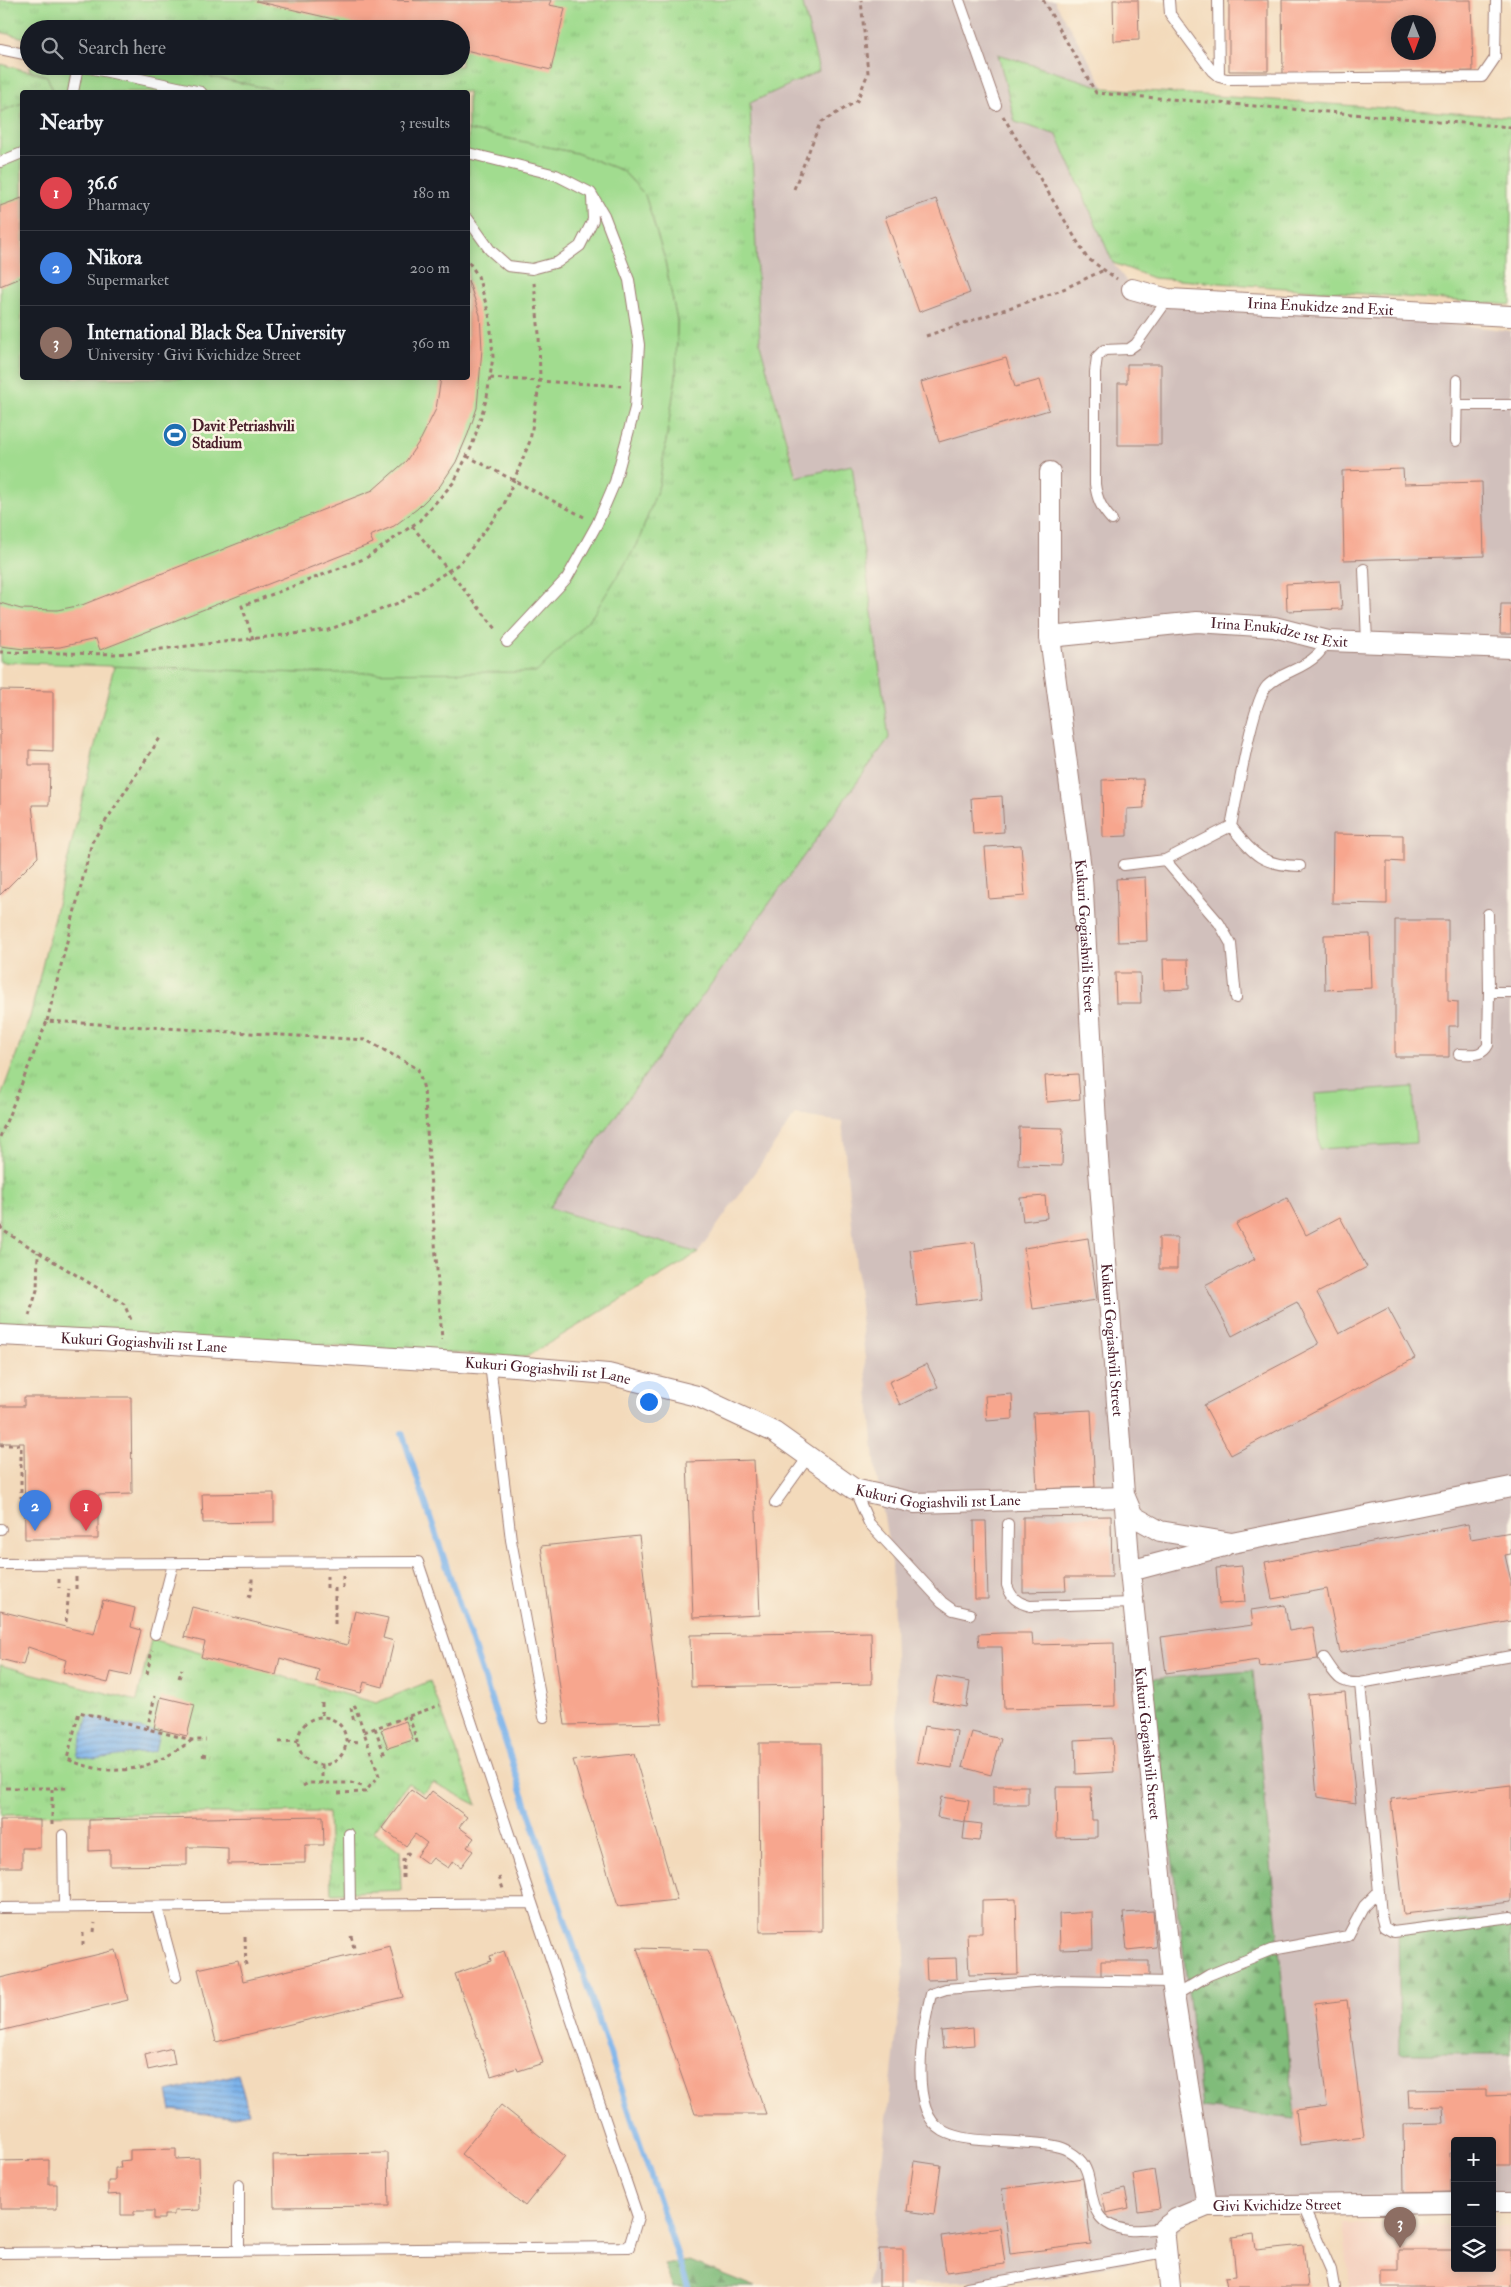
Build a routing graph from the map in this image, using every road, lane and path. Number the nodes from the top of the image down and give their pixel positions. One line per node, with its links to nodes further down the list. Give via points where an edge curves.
1 (861, 0): 19 (path, via 868,73 857,101 820,123)
2 (959, 0): 14 (lane)
3 (1043, 0): 15 (path, via 1096,92)
4 (1169, 0): 11 (lane, via 1170,14)
5 (1218, 0): 11 (lane)
6 (1496, 0): 11 (lane, via 1495,58 1482,77)
7 (0, 48): 8 (lane)
8 (20, 53)
9 (77, 75): 12 (lane)
10 (121, 75): 13 (lane)
11 (1219, 77)
12 (73, 90)
13 (191, 90)
14 (996, 105): 24 (path, via 1087,258)
15 (1511, 127)
16 (20, 154): 18 (lane)
17 (470, 154): 20 (lane, via 556,174)
18 (0, 162)
19 (794, 190)
20 (592, 193): 23 (lane, via 594,220 580,246 558,262); 32 (lane, via 629,280 639,345)
21 (470, 221): 23 (lane, via 490,250 508,266)
22 (470, 264): 29 (path, via 478,276 490,318 493,357)
23 (532, 269): 30 (path)
24 (1104, 270): 25 (path); 28 (path, via 1059,292)
25 (1132, 289): 26 (street, Irina Enukidze 2nd Exit)
26 (1168, 299): 27 (street, Irina Enukidze 2nd Exit); 39 (lane, via 1136,344 1129,349 1104,350 1097,357 1096,484 1100,503)
27 (1511, 316)
28 (926, 336)
29 (490, 378): 30 (path); 36 (path)
30 (540, 380): 32 (path); 38 (path, via 530,441)
31 (1457, 380): 33 (lane)
32 (636, 387): 40 (lane, via 635,408 615,482)
33 (1456, 405): 34 (lane); 35 (lane)
34 (1511, 405)
35 (1456, 442)
36 (467, 456): 38 (path); 41 (path, via 454,482)
37 (1050, 472): 44 (street, Kukuri Gogiashvili Street)
38 (514, 481): 40 (path); 43 (path, via 503,507 460,563)
39 (1112, 520)
40 (598, 524): 47 (lane, via 567,578)
41 (412, 526): 43 (path); 45 (path, via 366,558 242,606)
42 (1364, 569): 48 (lane)
43 (448, 570): 45 (path, via 403,601 328,630); 47 (path)
44 (1050, 637): 46 (street, Irina Enukidze 1st Exit, via 1197,622 1274,627); 73 (street, Kukuri Gogiashvili Street, via 1082,876 1098,1158)
45 (253, 639): 50 (path, via 118,654)
46 (1328, 641): 48 (street, Irina Enukidze 1st Exit); 52 (lane, via 1316,657 1283,673 1266,687 1254,714)
47 (507, 642)
48 (1367, 643): 49 (street, Irina Enukidze 1st Exit)
49 (1511, 648)
50 (0, 652)
51 (160, 738): 60 (path, via 92,842)
52 (1231, 826): 53 (lane); 55 (lane, via 1253,853 1277,865)
53 (1165, 860): 54 (lane); 59 (lane, via 1219,923 1231,944)
54 (1124, 865)
55 (1300, 866)
56 (1488, 914): 57 (lane)
57 (1489, 992): 58 (lane); 61 (lane, via 1488,1046 1479,1054)
58 (1511, 992)
59 (1236, 998)
60 (47, 1021): 62 (path); 67 (path, via 366,1040 418,1069 424,1089)
61 (1459, 1054)
62 (0, 1137)
63 (0, 1226): 64 (path)
64 (38, 1252): 65 (path, via 37,1290 30,1316); 66 (path, via 124,1304)
65 (5, 1336): 66 (street, Kukuri Gogiashvili 1st Lane)
66 (140, 1342): 67 (street, Kukuri Gogiashvili 1st Lane)
67 (444, 1361): 68 (street, Kukuri Gogiashvili 1st Lane)
68 (490, 1364): 70 (street, Kukuri Gogiashvili 1st Lane, via 608,1374 697,1396 774,1432); 102 (lane, via 510,1540)
69 (0, 1445): 74 (path, via 21,1445)
70 (808, 1457): 72 (street, Kukuri Gogiashvili 1st Lane); 75 (lane)
71 (1511, 1487): 77 (street)
72 (854, 1489): 73 (street, Kukuri Gogiashvili 1st Lane, via 915,1503); 86 (lane, via 869,1523 942,1602 953,1610)
73 (1125, 1497): 77 (street, via 1133,1516 1160,1531); 81 (street, Kukuri Gogiashvili Street)
74 (21, 1498)
75 (775, 1503)
76 (1008, 1524): 85 (lane, via 1007,1585 1010,1595 1020,1603 1030,1606)
77 (1232, 1543): 81 (street)
78 (252, 1563): 80 (lane); 84 (path); 129 (lane, via 418,1562)
79 (0, 1564): 80 (lane)
80 (173, 1564): 89 (lane)
81 (1130, 1572): 85 (street, Kukuri Gogiashvili Street)
82 (335, 1588): 88 (path)
83 (69, 1589): 87 (path)
84 (249, 1598)
85 (1133, 1603): 142 (street, Kukuri Gogiashvili Street)
86 (970, 1614)
87 (66, 1622)
88 (335, 1626)
89 (155, 1634)
90 (152, 1650): 94 (path)
91 (1511, 1656): 96 (lane)
92 (1324, 1658): 96 (lane, via 1338,1678 1347,1684)
93 (182, 1669): 95 (path)
94 (147, 1674)
95 (179, 1678)
96 (1360, 1684): 128 (lane)
97 (155, 1696): 105 (path)
98 (322, 1703): 101 (path)
99 (440, 1705): 100 (path)
100 (409, 1716): 104 (path); 113 (path)
101 (322, 1717): 109 (path, via 305,1724); 110 (path, via 342,1727)
102 (544, 1717)
103 (354, 1722): 106 (path, via 351,1708 355,1706)
104 (375, 1728): 106 (path); 115 (path)
105 (147, 1729): 107 (path); 107 (path, via 79,1712 67,1759 91,1768 131,1769 152,1765 171,1756)
106 (364, 1732): 123 (path, via 379,1776 365,1792)
107 (192, 1740): 108 (path)
108 (206, 1740)
109 (298, 1741): 111 (path); 117 (path, via 303,1755)
110 (346, 1741): 112 (path); 117 (path, via 346,1748 339,1758)
111 (279, 1742)
112 (361, 1742)
113 (418, 1745)
114 (202, 1755): 116 (path)
115 (385, 1756)
116 (210, 1757)
117 (322, 1765): 118 (path)
118 (322, 1784): 119 (path); 120 (path)
119 (303, 1786)
120 (362, 1786)
121 (6, 1788): 122 (path)
122 (68, 1788)
123 (338, 1793)
124 (349, 1834): 131 (lane)
125 (63, 1835): 132 (lane)
126 (410, 1851): 127 (path, via 402,1860)
127 (403, 1878)
128 (1378, 1892): 134 (lane, via 1384,1928 1393,1932); 142 (lane, via 1364,1906 1348,1936 1271,1950)
129 (532, 1904): 131 (lane); 150 (lane, via 638,2217 629,2247)
130 (156, 1906): 131 (lane); 132 (lane); 141 (lane)
131 (350, 1906)
132 (64, 1907): 133 (lane)
133 (0, 1908)
134 (1511, 1917)
135 (83, 1932): 138 (path)
136 (351, 1936): 139 (path)
137 (245, 1937): 140 (path)
138 (83, 1945)
139 (354, 1948)
140 (246, 1969)
141 (176, 1977)
142 (1173, 1989): 148 (street, Kukuri Gogiashvili Street); 149 (lane, via 1059,1980 946,1989 931,1994 920,2071 925,2107 932,2122 943,2131 961,2137 1064,2148 1080,2160 1091,2199 1103,2221 1129,2230)
143 (239, 2185): 150 (lane)
144 (1496, 2202): 145 (street)
145 (1511, 2202)
146 (1451, 2203): 147 (street, Givi Kvichidze Street)
147 (1302, 2204): 148 (street, Givi Kvichidze Street); 155 (lane, via 1331,2270)
148 (1207, 2206): 149 (street, Givi Kvichidze Street, via 1176,2219)
149 (1164, 2228): 151 (street)
150 (239, 2250): 152 (lane)
151 (1166, 2252): 153 (lane); 154 (street)
152 (0, 2253)
153 (967, 2287)
154 (1170, 2287)
155 (1334, 2287)

